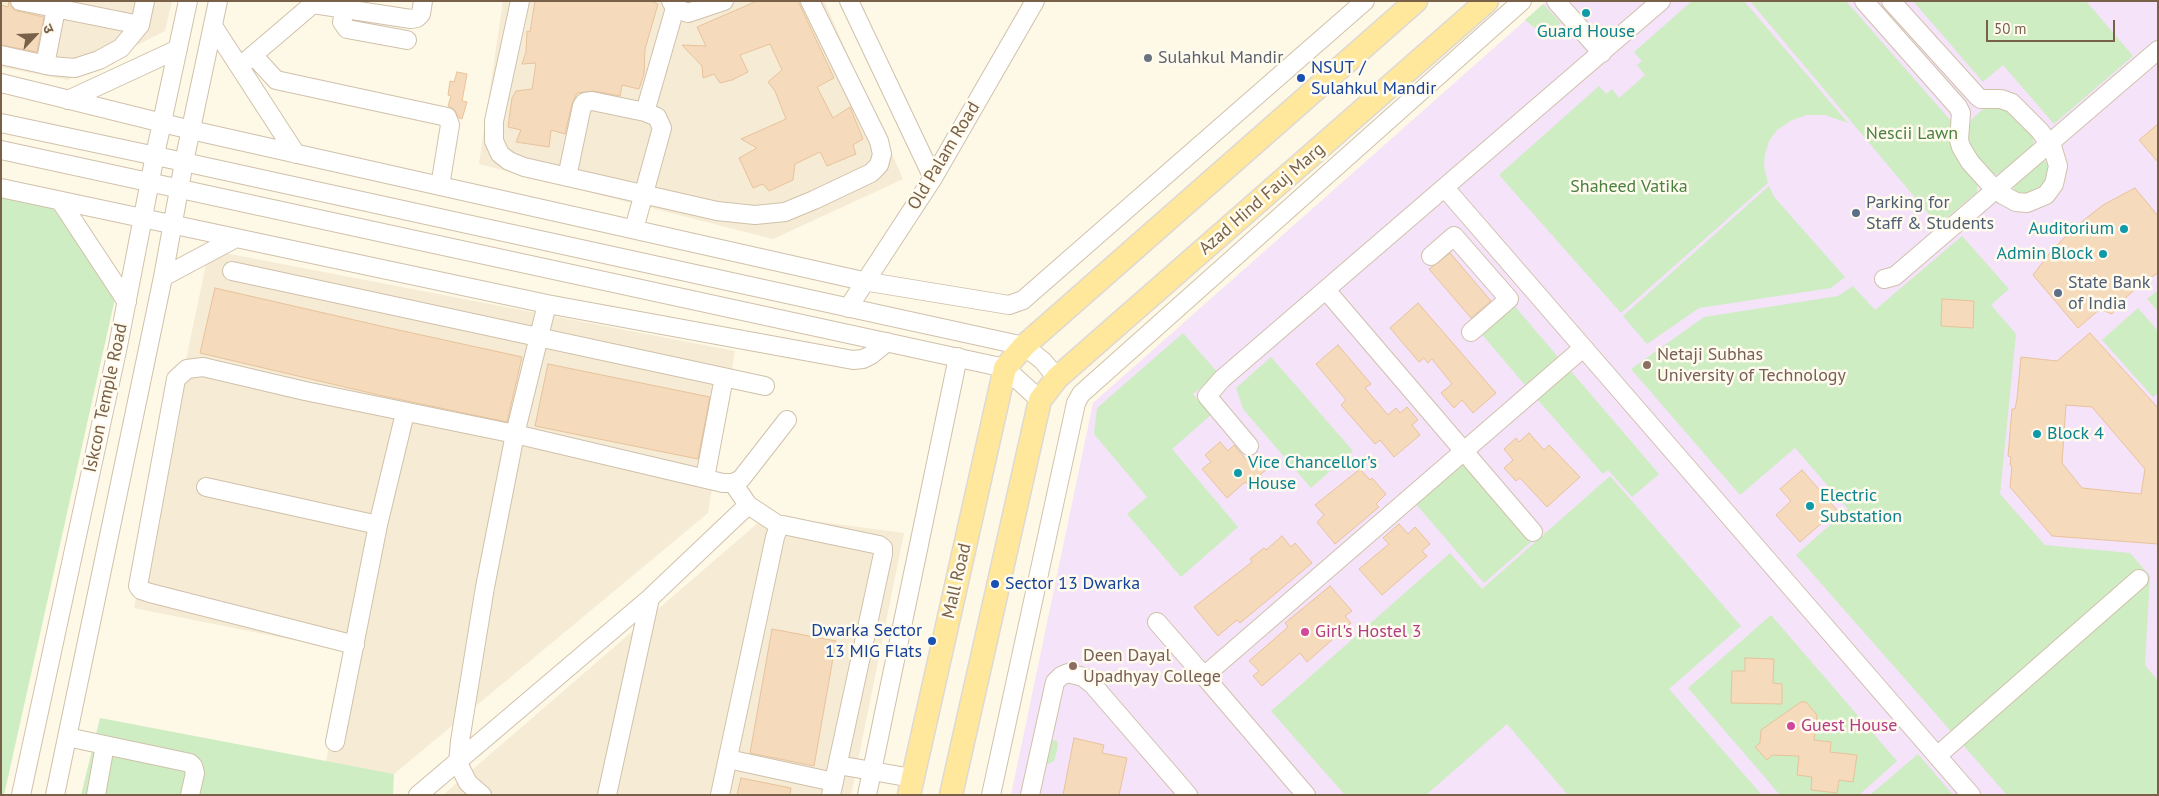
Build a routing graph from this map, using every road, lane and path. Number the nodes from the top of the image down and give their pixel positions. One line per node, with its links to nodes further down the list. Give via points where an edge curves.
1 (20, 1): 21 (street)
2 (145, 1): 23 (street)
3 (188, 1): 26 (street, Iskcon Temple Road)
4 (218, 1): 24 (street, Iskcon Temple Road)
5 (423, 1): 22 (street, via 421,14 411,20)
6 (520, 1): 44 (street, via 494,121 494,141 500,154 509,161)
7 (724, 1): 20 (street, via 688,13)
8 (810, 1): 52 (street, via 879,141 880,165 871,173 784,212 755,215)
9 (849, 1): 45 (street)
10 (1035, 1): 45 (street, Old Palam Road)
11 (1365, 1): 64 (street, via 1017,304 1006,305)
12 (1416, 1): 72 (main road)
13 (1487, 1): 77 (main road, Azad Hind Fauj Marg)
14 (1522, 1): 116 (street, via 1081,394 1076,403)
15 (1556, 1): 28 (street)
16 (1661, 1): 28 (street)
17 (1864, 1): 51 (street, via 1958,107 1961,147)
18 (1891, 1): 39 (street, via 1978,97 2012,103)
19 (313, 3): 22 (street); 30 (street)
20 (673, 5): 35 (street)
21 (56, 8): 23 (street); 31 (street)
22 (345, 9): 25 (street, via 342,22 347,29)
23 (140, 25): 31 (street, via 121,48 99,60 75,68)
24 (213, 26): 32 (street); 38 (street, Iskcon Temple Road)
25 (407, 40)
26 (178, 49): 34 (street); 37 (street, Iskcon Temple Road)
27 (2158, 50): 39 (street)
28 (1602, 53): 50 (street)
29 (1, 55): 31 (street)
30 (253, 55): 32 (street); 47 (street, via 276,80 447,117 450,125)
31 (45, 65)
32 (239, 67): 41 (street)
33 (1, 83): 34 (street)
34 (68, 100): 37 (street)
35 (645, 112): 44 (street, via 586,102 582,106); 52 (street, via 657,117 662,128)
36 (1, 123): 42 (street)
37 (163, 123): 38 (street); 42 (street, Iskcon Temple Road)
38 (191, 130): 41 (street); 43 (street, Iskcon Temple Road)
39 (2050, 143): 51 (street); 51 (street, via 2058,170 2046,195 2022,203 2010,200)
40 (1, 150): 46 (street)
41 (296, 154): 47 (street)
42 (155, 155): 43 (street); 46 (street, Iskcon Temple Road)
43 (184, 162): 49 (street, Iskcon Temple Road); 68 (street)
44 (567, 177): 52 (street)
45 (933, 178): 64 (street, Old Palam Road)
46 (150, 182): 49 (street); 54 (street, Iskcon Temple Road)
47 (440, 186): 56 (street)
48 (1, 188): 53 (street)
49 (179, 188): 55 (street, Iskcon Temple Road); 71 (street)
50 (1445, 188): 58 (street); 65 (street)
51 (1995, 189): 63 (street, via 1895,276)
52 (643, 194): 56 (street)
53 (61, 202): 54 (street); 66 (street)
54 (143, 218): 55 (street); 66 (street, Iskcon Temple Road)
55 (173, 224): 57 (street); 62 (street, Iskcon Temple Road)
56 (634, 230): 64 (street)
57 (236, 238): 62 (street); 67 (street)
58 (1491, 241): 60 (street); 73 (street)
59 (1431, 256): 60 (street, via 1454,236)
60 (1472, 257): 69 (street, via 1508,299)
61 (232, 271): 70 (street)
62 (163, 277): 97 (street, Iskcon Temple Road)
63 (1884, 279)
64 (864, 281): 68 (street, Old Palam Road)
65 (1326, 290): 83 (street, via 1222,379 1208,396); 84 (street)
66 (127, 302): 106 (street, Iskcon Temple Road)
67 (546, 304): 70 (street); 71 (street, via 853,360 871,355)
68 (848, 308): 72 (street)
69 (1471, 332)
70 (539, 337): 76 (street); 82 (street)
71 (887, 342): 74 (street)
72 (1024, 346): 75 (main road); 77 (street)
73 (1583, 348): 84 (street); 100 (street)
74 (958, 358): 75 (street); 103 (street)
75 (1005, 368): 79 (street); 105 (main road, Mall Road)
76 (724, 377): 78 (street); 85 (street)
77 (1057, 378): 79 (main road, Azad Hind Fauj Marg)
78 (766, 386)
79 (1040, 400): 115 (main road)
80 (405, 413): 82 (street); 89 (street); 95 (street, via 203,367 186,369 176,379 139,588)
81 (787, 420): 86 (street, via 748,472)
82 (515, 434): 85 (street); 102 (street, via 485,587)
83 (1249, 446)
84 (1464, 451): 91 (street); 96 (street)
85 (705, 478): 86 (street)
86 (733, 483): 88 (street)
87 (206, 487): 89 (street)
88 (748, 505): 90 (street); 93 (street)
89 (378, 525): 95 (street)
90 (780, 526): 101 (street); 104 (street, via 883,548)
91 (1532, 532)
92 (2139, 578): 100 (street)
93 (650, 598): 102 (street); 112 (street)
94 (1157, 622): 96 (street)
95 (355, 645): 98 (street)
96 (1204, 676): 119 (street)
97 (67, 737): 99 (street); 107 (street, Iskcon Temple Road)
98 (336, 742)
99 (105, 745): 108 (street); 109 (street, via 190,763 195,773)
100 (1937, 756): 120 (street)
101 (728, 759): 104 (street); 113 (street)
102 (458, 763): 110 (street); 111 (street, via 468,783)
103 (872, 771): 104 (street); 105 (street); 114 (street)
104 (834, 781)
105 (910, 786)
106 (22, 795)
107 (55, 795)
108 (96, 795)
109 (190, 795)
110 (418, 795)
111 (482, 795)
112 (607, 795)
113 (720, 795)
114 (868, 795)
115 (951, 795)
116 (991, 795)
117 (1030, 795): 118 (street, via 1054,682 1068,673 1083,677 1093,685)
118 (1188, 795)
119 (1306, 795)
120 (1971, 795)

